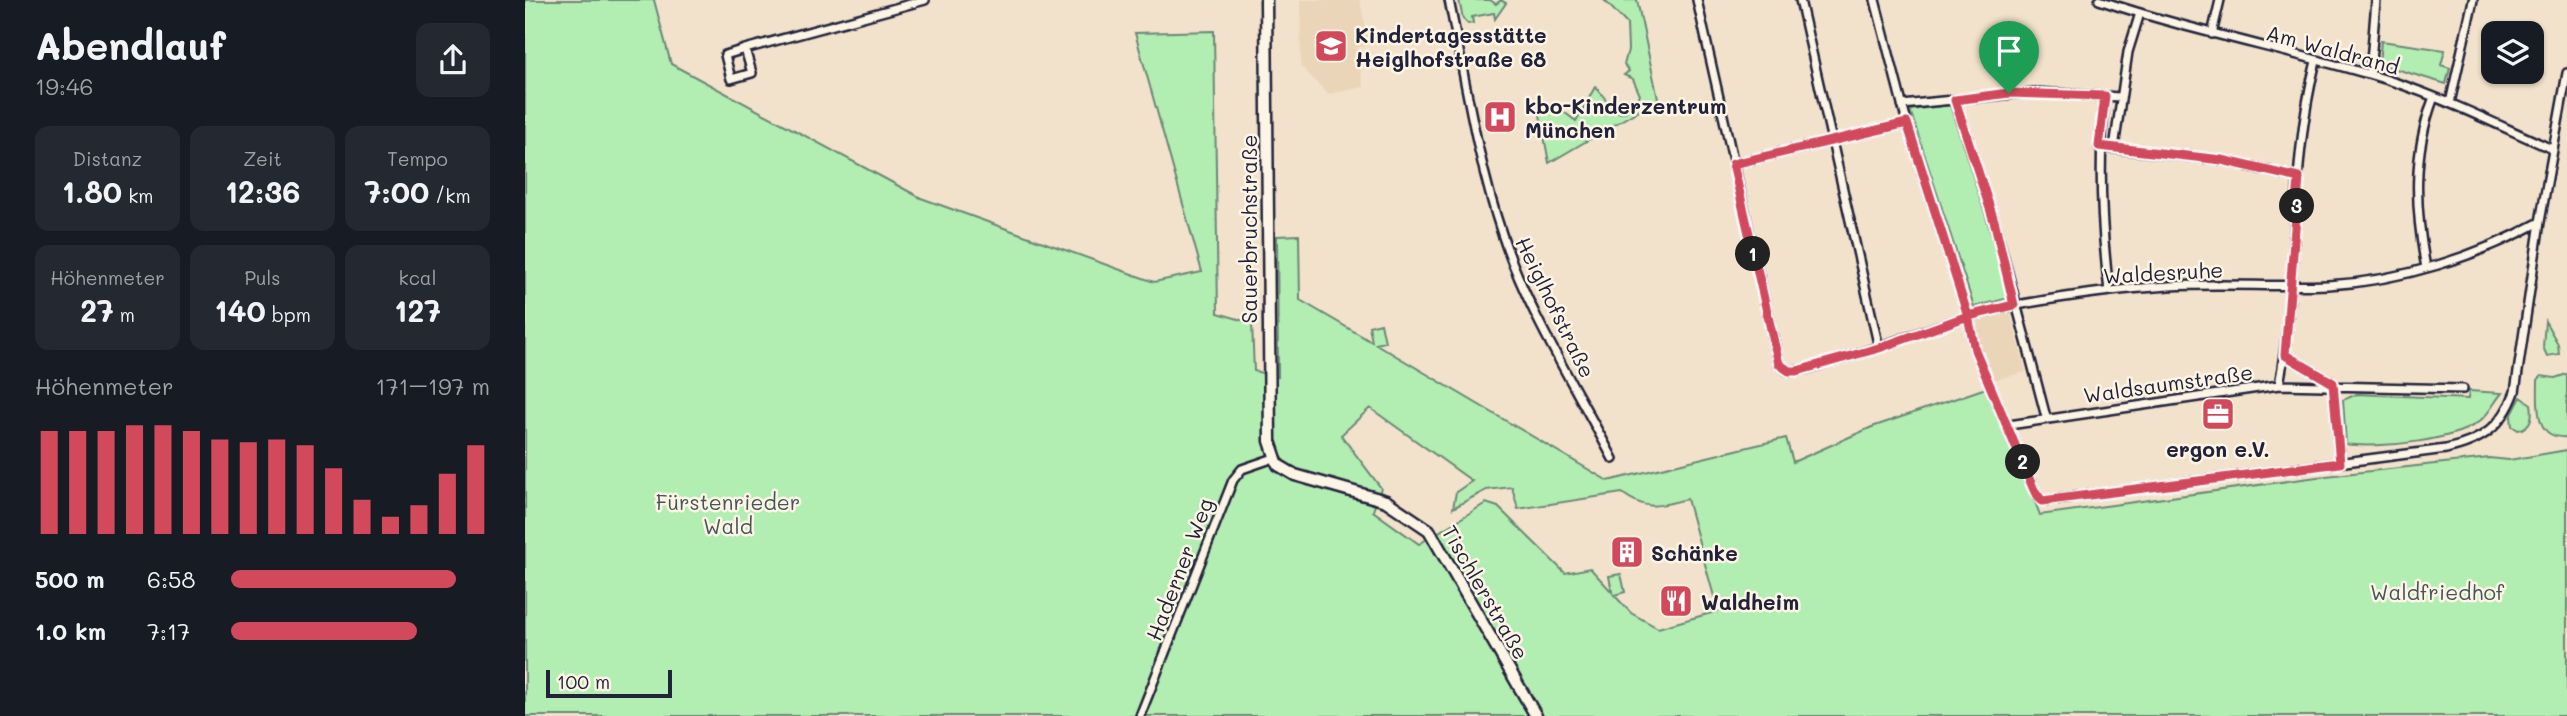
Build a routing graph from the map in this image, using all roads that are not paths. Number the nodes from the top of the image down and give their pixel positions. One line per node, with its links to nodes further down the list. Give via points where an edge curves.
1 (925, 0): 13 (street)
2 (1266, 0): 43 (street, Sauerbruchstraße, via 1268,368)
3 (1449, 0): 44 (street, Heiglhofstraße, via 1504,239 1529,299)
4 (1697, 0): 28 (street)
5 (1800, 0): 24 (street)
6 (1875, 0): 22 (street)
7 (2099, 0): 11 (street, Am Waldrand)
8 (2220, 0): 12 (street)
9 (2376, 0): 16 (street)
10 (2473, 0): 21 (street)
11 (2140, 13): 12 (street, Am Waldrand); 18 (street)
12 (2212, 34): 14 (street, Am Waldrand)
13 (745, 49): 13 (street, via 725,55 731,79 752,73)
14 (2316, 61): 16 (street, Am Waldrand); 29 (street)
15 (2567, 73): 27 (street)
16 (2370, 74): 19 (street, Am Waldrand)
17 (2105, 96): 18 (street); 20 (street, via 2034,92); 25 (street)
18 (2120, 97): 26 (street)
19 (2434, 97): 21 (street, Am Waldrand); 31 (street, via 2416,171 2417,216)
20 (1955, 100): 22 (street); 34 (street, via 1995,224)
21 (2450, 103): 27 (street, Am Waldrand)
22 (1902, 105): 23 (street)
23 (1907, 123): 24 (street); 35 (street)
24 (1832, 141): 28 (street); 36 (street)
25 (2099, 146): 26 (street); 33 (street)
26 (2114, 148): 29 (street, via 2222,160)
27 (2551, 149): 30 (street)
28 (1733, 164): 36 (street, Waldesruhe, via 1779,364 1789,371)
29 (2299, 178): 32 (street)
30 (2540, 222): 31 (street, Waldesruhe, via 2481,250); 45 (street, via 2515,392 2497,425 2469,444)
31 (2426, 268): 32 (street, Waldesruhe, via 2364,281)
32 (2292, 286): 33 (street, Waldesruhe); 37 (street)
33 (2109, 291): 34 (street, Waldesruhe)
34 (2014, 305): 35 (street, Waldesruhe); 41 (street)
35 (1968, 316): 36 (street, Waldesruhe); 42 (street, via 1986,380)
36 (1879, 348)
37 (2285, 355): 38 (street, Waldsaumstraße); 39 (street)
38 (2333, 383): 39 (street, Waldsaumstraße); 40 (street, Waldsaumstraße); 45 (street)
39 (2279, 385): 41 (street, Waldsaumstraße)
40 (2463, 389)
41 (2046, 417): 42 (street, Waldsaumstraße)
42 (2009, 425): 45 (street, via 2042,501)
43 (1273, 458): 46 (street, Haderner Weg, via 1242,468 1233,480); 47 (street, Tischlerstraße, via 1295,475 1386,501 1429,530)
44 (1613, 459)
45 (2340, 463)
46 (1140, 716)
47 (1536, 716)

